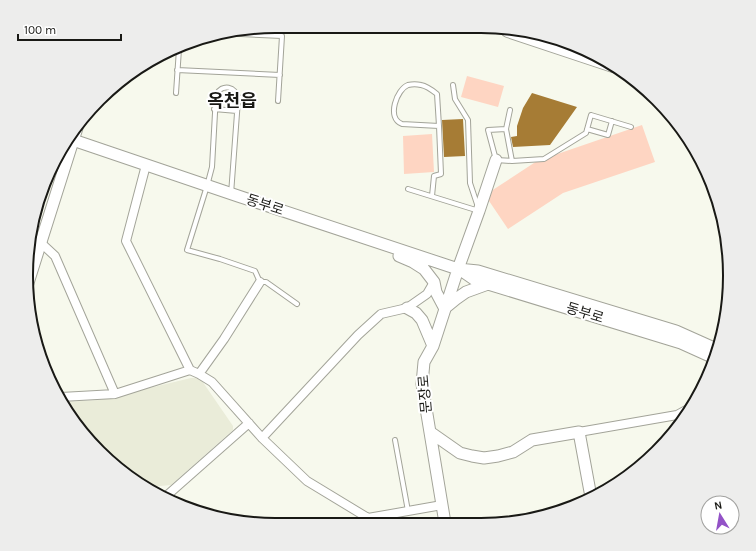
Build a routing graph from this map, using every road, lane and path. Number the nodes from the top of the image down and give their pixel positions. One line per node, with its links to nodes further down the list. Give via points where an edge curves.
1 (252, 35): 6 (lane, via 282,36)
2 (536, 40): 4 (highway)
3 (179, 53): 5 (lane)
4 (583, 56)
5 (178, 70): 6 (lane); 8 (lane)
6 (280, 75): 9 (lane)
7 (453, 86): 27 (lane, via 456,99 468,120 470,183)
8 (176, 93)
9 (278, 101)
10 (214, 109): 12 (lane); 12 (lane, via 218,90 226,87 236,93); 23 (lane, via 212,167)
11 (510, 110): 16 (lane)
12 (237, 112): 25 (lane)
13 (612, 121): 15 (lane); 17 (lane, via 591,115); 17 (lane, via 608,135)
14 (439, 126): 14 (lane, via 399,123 394,108 402,89 407,85 422,85 437,94); 26 (lane, via 442,174 434,176)
15 (630, 127)
16 (506, 129): 20 (lane, via 488,130); 21 (lane)
17 (587, 129): 21 (lane, via 586,133 544,159)
18 (75, 139): 22 (street, 동부로)
19 (67, 150): 28 (street)
20 (496, 160): 21 (lane); 27 (street, 문장로)
21 (512, 161)
22 (146, 165): 23 (street, 동부로); 41 (street, via 126,241)
23 (207, 186): 25 (street, 동부로); 32 (lane, via 187,250 255,272)
24 (408, 189): 26 (lane)
25 (231, 194): 29 (street, 동부로)
26 (432, 196): 27 (lane)
27 (479, 211): 31 (street, 문장로)
28 (41, 243): 30 (street); 43 (street, via 55,256)
29 (393, 248): 31 (street, 동부로); 33 (street, via 393,253 424,269)
30 (34, 266)
31 (458, 269): 34 (street, 동부로, via 475,280); 37 (street, 문장로); 39 (street, 동부로, via 478,271 676,331)
32 (260, 282): 35 (lane, via 266,282); 42 (street)
33 (434, 282): 36 (street, via 427,294); 37 (street)
34 (488, 284): 37 (street, via 466,292); 40 (street, 동부로, via 681,343)
35 (297, 304)
36 (407, 308): 38 (street, via 422,320); 49 (street, via 381,314 358,335)
37 (445, 309): 38 (street, 문장로)
38 (433, 346): 47 (street, 문장로, via 424,362 422,384)
39 (712, 347)
40 (709, 356)
41 (190, 370): 42 (street); 43 (street)
42 (199, 374): 46 (street, via 212,382)
43 (115, 394): 44 (street)
44 (65, 397)
45 (677, 418): 48 (street)
46 (249, 423): 49 (street); 52 (street)
47 (430, 432): 48 (street, via 460,454 484,458 513,452 532,440); 53 (street, 문장로)
48 (579, 432): 51 (street)
49 (262, 438): 54 (street, via 308,480 368,518)
50 (395, 440): 54 (lane)
51 (590, 492)
52 (169, 494)
53 (442, 505): 54 (street); 55 (street, 문장로)
54 (408, 511)
55 (445, 518)

